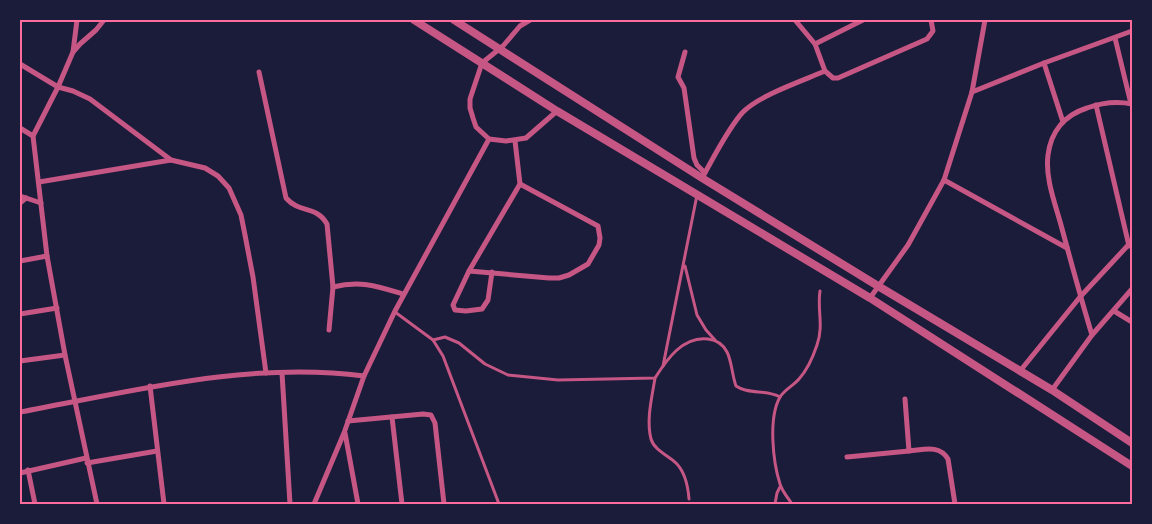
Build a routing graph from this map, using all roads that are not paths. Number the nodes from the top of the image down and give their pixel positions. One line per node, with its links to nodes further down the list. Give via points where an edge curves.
1 (77, 20): 14 (street)
2 (104, 20): 14 (street)
3 (414, 20): 16 (street)
4 (454, 20): 13 (street)
5 (530, 20): 13 (street)
6 (795, 20): 12 (street)
7 (863, 20): 12 (street)
8 (931, 20): 19 (street, via 933,31 927,39 838,78)
9 (985, 20): 22 (street)
10 (1132, 31): 11 (street)
11 (1115, 38): 17 (street); 23 (street)
12 (814, 44): 19 (street)
13 (500, 48): 16 (street); 32 (street)
14 (73, 52): 21 (street)
15 (685, 52): 32 (street, via 678,77 684,88 694,158)
16 (482, 63): 25 (street); 29 (street, via 473,87 470,108 476,127)
17 (1044, 63): 22 (street); 26 (street)
18 (20, 64): 21 (street)
19 (825, 71): 32 (street, via 763,98 742,113)
20 (259, 72): 49 (street, via 286,198 291,205 316,212 327,224)
21 (58, 87): 28 (street); 31 (street, via 90,99)
22 (972, 92): 33 (street)
23 (1132, 104): 24 (street)
24 (1096, 105): 26 (street, via 1078,111); 41 (street)
25 (557, 111): 30 (street, via 526,138); 36 (street)
26 (1063, 122): 42 (street, via 1052,139 1047,168)
27 (20, 128): 28 (street)
28 (33, 136): 34 (street)
29 (489, 139): 30 (street); 52 (street)
30 (515, 141): 35 (street)
31 (171, 160): 34 (street); 70 (street, via 205,168 218,176 236,200 253,277)
32 (703, 176): 48 (street)
33 (944, 180): 42 (street); 48 (street, via 908,245)
34 (39, 182): 40 (street)
35 (520, 184): 46 (street); 47 (street, via 598,226 599,245 588,264 559,278)
36 (697, 194): 45 (lane); 54 (street)
37 (20, 196): 38 (street)
38 (26, 198): 39 (street); 40 (street)
39 (20, 203)
40 (41, 203): 43 (street)
41 (1130, 243): 53 (street)
42 (1067, 248): 53 (street)
43 (47, 256): 44 (street); 56 (street)
44 (20, 261)
45 (684, 263): 65 (lane, via 697,315); 68 (lane)
46 (469, 271): 47 (street); 47 (street, via 453,306 455,310 482,309 488,300)
47 (492, 272)
48 (878, 286): 54 (street); 55 (street)
49 (333, 287): 52 (street, via 367,284); 62 (street)
50 (1132, 289): 58 (street)
51 (820, 291): 76 (lane, via 818,344 800,378)
52 (403, 294): 57 (street)
53 (1080, 296): 63 (street); 69 (street)
54 (870, 298): 60 (street)
55 (909, 305): 60 (street); 69 (street)
56 (57, 308): 59 (street); 66 (street)
57 (394, 311): 64 (lane); 72 (street)
58 (1114, 311): 61 (street); 63 (street)
59 (20, 314)
60 (901, 317): 88 (street)
61 (1132, 322)
62 (329, 330)
63 (1092, 336): 75 (street)
64 (433, 340): 73 (lane, via 445,337 459,343 485,364 508,375 558,380); 101 (lane, via 443,356)
65 (715, 340): 68 (lane, via 689,341); 76 (lane, via 727,351 736,386 748,391 771,392)
66 (66, 355): 67 (street); 78 (street)
67 (20, 361)
68 (662, 366): 73 (lane)
69 (1020, 371): 75 (street)
70 (266, 372): 71 (street); 74 (street)
71 (282, 372): 72 (street); 96 (street)
72 (364, 376): 81 (street)
73 (654, 378): 92 (lane, via 650,411 652,440 678,464 686,481)
74 (150, 386): 78 (street); 84 (street)
75 (1052, 390): 83 (street)
76 (780, 397): 91 (lane, via 772,430)
77 (905, 399): 85 (street)
78 (76, 401): 79 (street); 87 (street)
79 (20, 412)
80 (392, 417): 81 (street); 99 (street); 100 (street, via 427,414 434,418)
81 (348, 421): 82 (street)
82 (344, 433): 97 (street); 98 (street)
83 (1132, 444)
84 (157, 451): 87 (street); 95 (street)
85 (908, 451): 86 (street); 104 (street, via 934,449 945,454)
86 (847, 458)
87 (87, 460): 89 (street); 94 (street)
88 (1132, 466)
89 (28, 470): 90 (street); 93 (street)
90 (20, 473)
91 (780, 487): 102 (lane); 103 (lane)
92 (688, 498)
93 (35, 504)
94 (97, 504)
95 (164, 504)
96 (290, 504)
97 (314, 504)
98 (358, 504)
99 (402, 504)
100 (444, 504)
101 (499, 504)
102 (775, 504)
103 (792, 504)
104 (955, 504)

